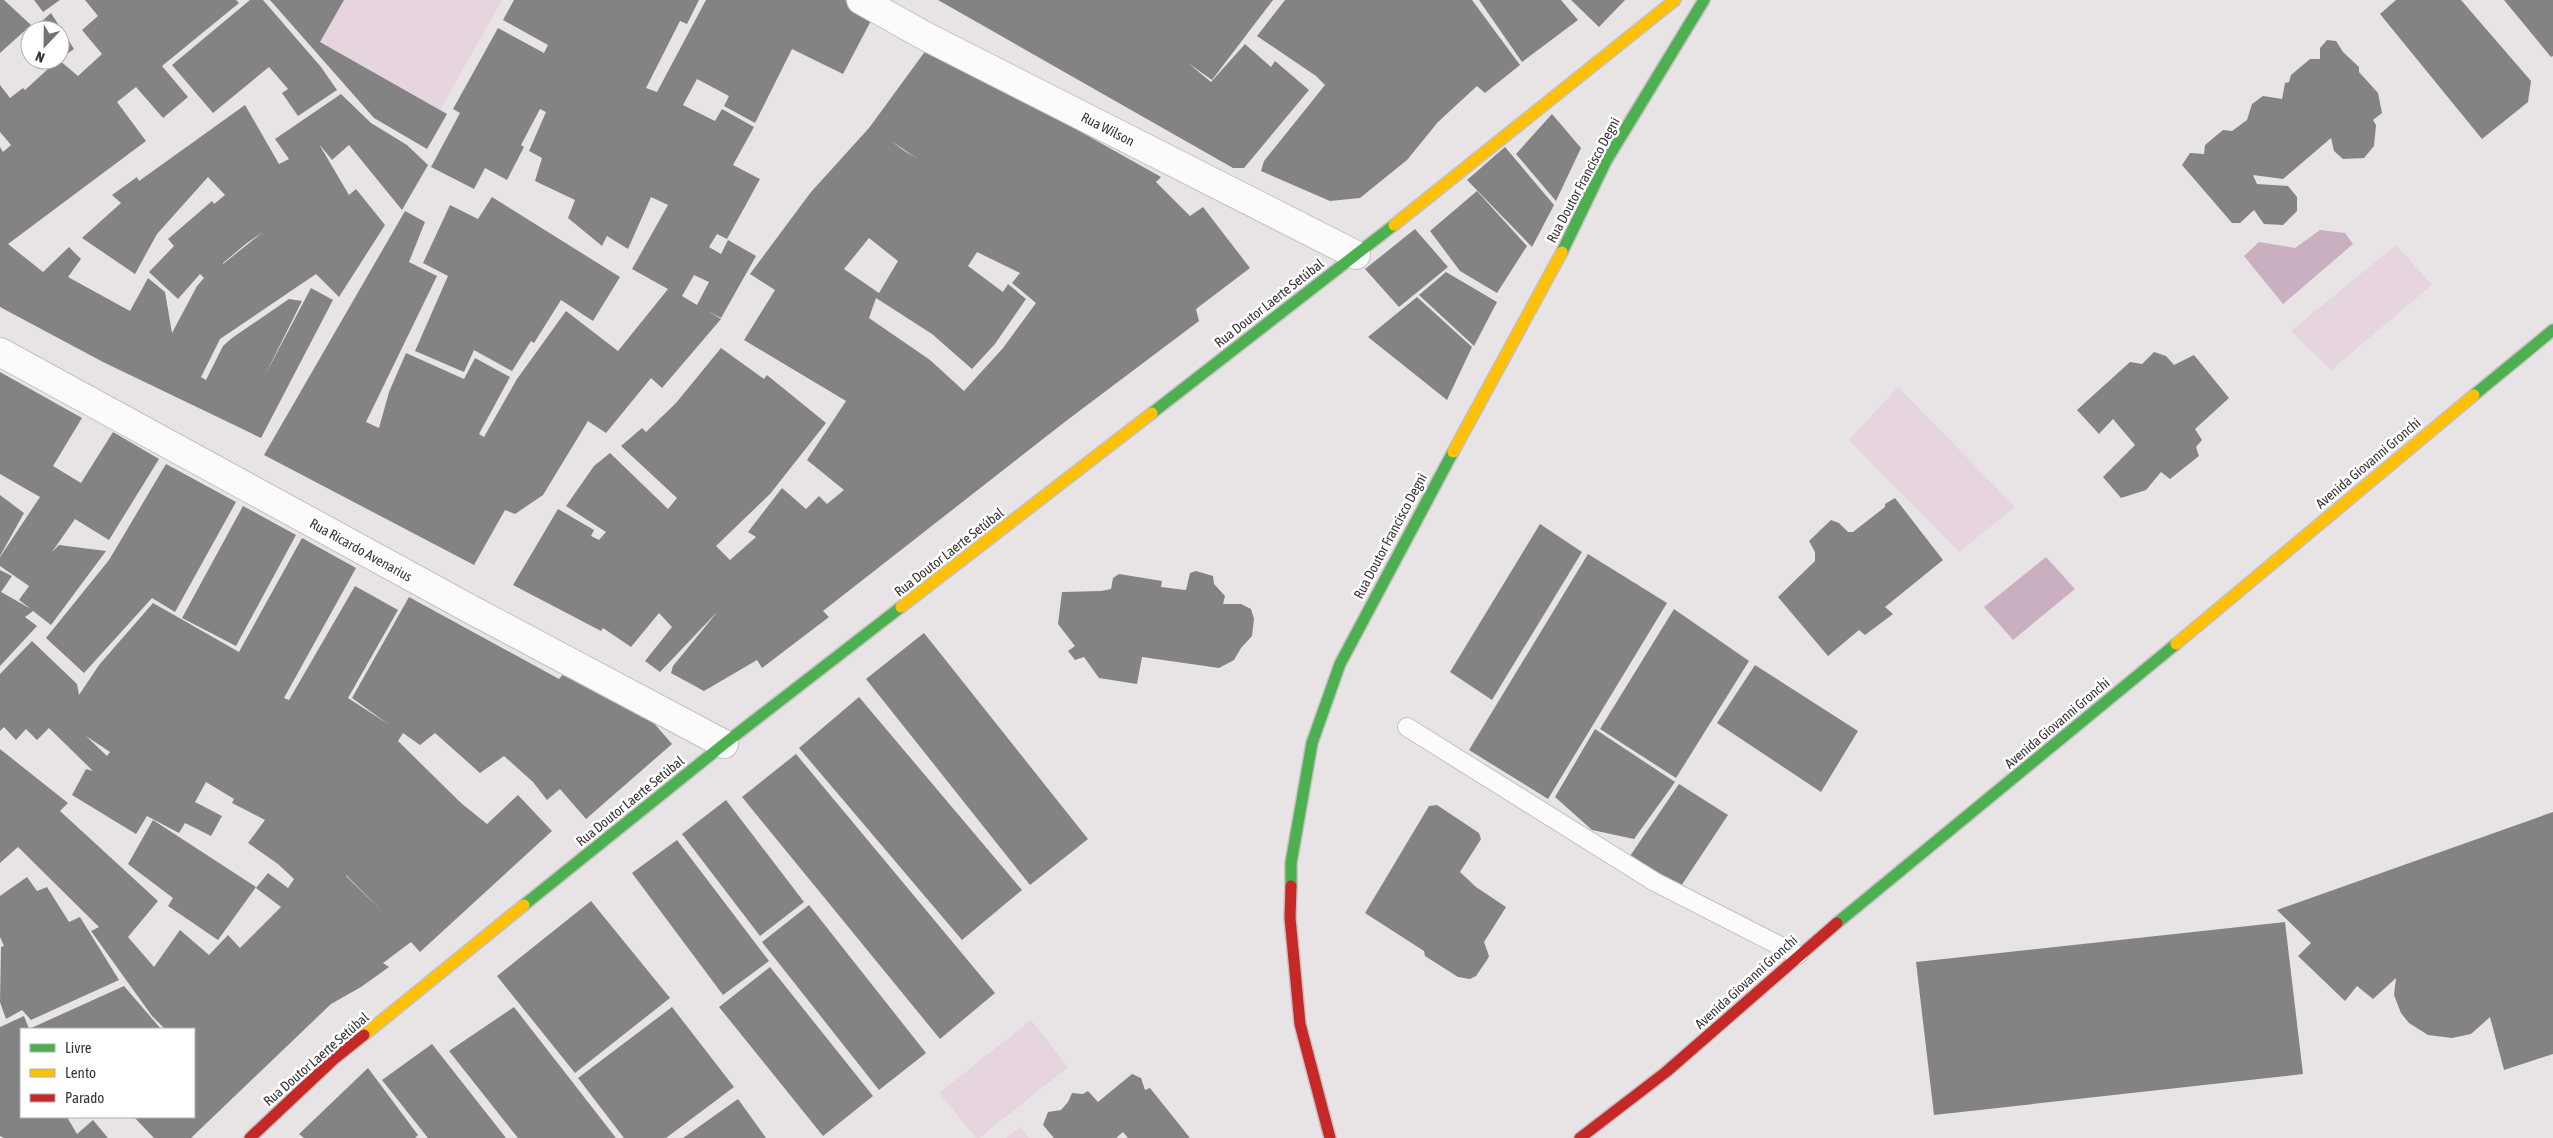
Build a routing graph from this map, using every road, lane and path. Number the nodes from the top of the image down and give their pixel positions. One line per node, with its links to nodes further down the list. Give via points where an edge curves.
1 (861, 0): 4 (street, Rua Wilson, via 934,41)
2 (1675, 0): 4 (street, Rua Doutor Laerte Setúbal)
3 (1704, 0): 12 (street, Rua Doutor Francisco Degni, via 1606,161 1562,250 1362,621 1340,664 1312,743 1292,863 1290,918 1300,1024)
4 (1356, 255): 8 (street, Rua Doutor Laerte Setúbal)
5 (2553, 330): 9 (street, Avenida Giovanni Gronchi, via 2028,768)
6 (0, 352): 8 (street, Rua Ricardo Avenarius)
7 (1407, 726): 9 (lane, via 1655,882)
8 (724, 744): 11 (street, Rua Doutor Laerte Setúbal, via 334,1059)
9 (1798, 955): 10 (street, Avenida Giovanni Gronchi, via 1666,1072)
10 (1587, 1136)
11 (250, 1138)
12 (1330, 1138)

